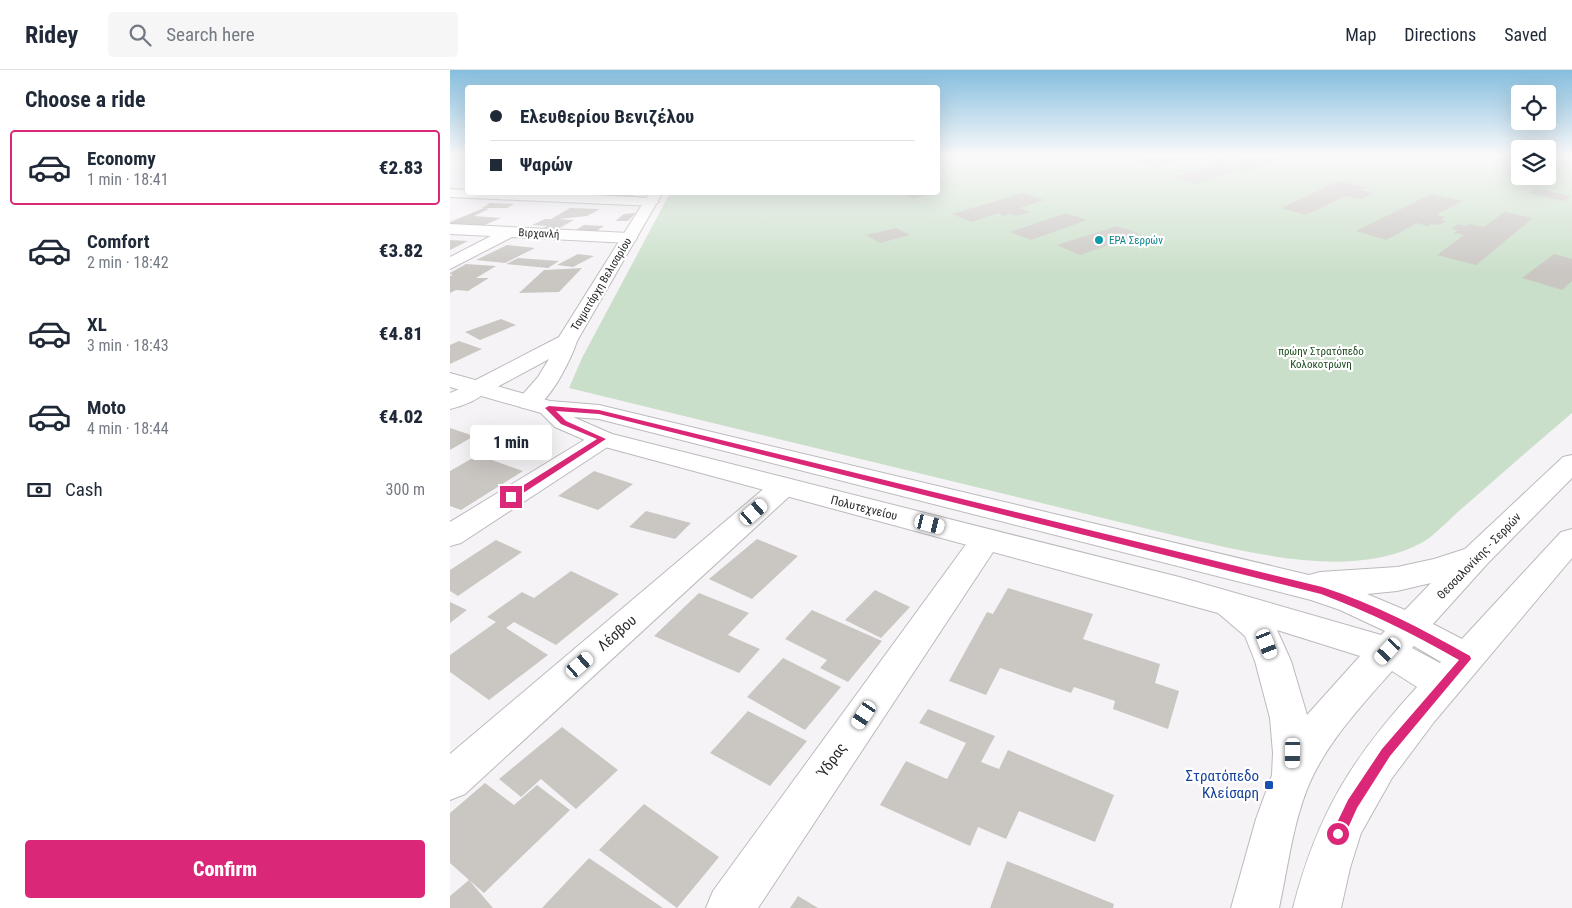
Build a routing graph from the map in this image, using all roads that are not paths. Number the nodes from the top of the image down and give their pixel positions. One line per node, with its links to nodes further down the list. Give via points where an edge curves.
1 (575, 195): 2 (main road); 4 (main road)
2 (655, 197): 5 (main road, Ταγματάρχη Βελισαρίου)
3 (450, 229): 4 (main road, Βιρχανλή)
4 (509, 232): 5 (main road, Βιρχανλή); 6 (main road)
5 (629, 238): 7 (main road, Ταγματάρχη Βελισαρίου)
6 (450, 264)
7 (567, 341): 9 (main road, Ταγματάρχη Βελισαρίου); 11 (main road)
8 (450, 380): 9 (main road, Πολυτεχνείου)
9 (478, 388): 10 (main road, Ταγματάρχη Βελισαρίου); 11 (main road, Πολυτεχνείου)
10 (450, 402)
11 (539, 405): 12 (main road, Πολυτεχνείου, via 564,422); 19 (main road, Πολυτεχνείου, via 599,412)
12 (603, 439): 14 (main road, Πολυτεχνείου); 15 (main road)
13 (1572, 463): 18 (main road, Θεσσαλονίκης - Σερρών)
14 (784, 487): 16 (main road, Πολυτεχνείου); 24 (main road, Λέσβου)
15 (450, 536)
16 (986, 539): 20 (main road, Πολυτεχνείου); 25 (main road, Ύδρας)
17 (1572, 539): 22 (main road)
18 (1477, 555): 19 (main road, via 1442,569 1403,578 1343,584); 21 (main road, Θεσσαλονίκης - Σερρών)
19 (1287, 582): 21 (main road, via 1334,594)
20 (1215, 599): 21 (main road); 23 (main road, via 1254,624 1267,644 1289,718)
21 (1399, 639): 22 (main road); 23 (main road, Θεσσαλονίκης - Σερρών, via 1330,716)
22 (1455, 672): 27 (main road, via 1386,752 1353,804 1338,834)
23 (1292, 775): 26 (main road)
24 (450, 780)
25 (730, 908)
26 (1255, 908)
27 (1317, 908)

